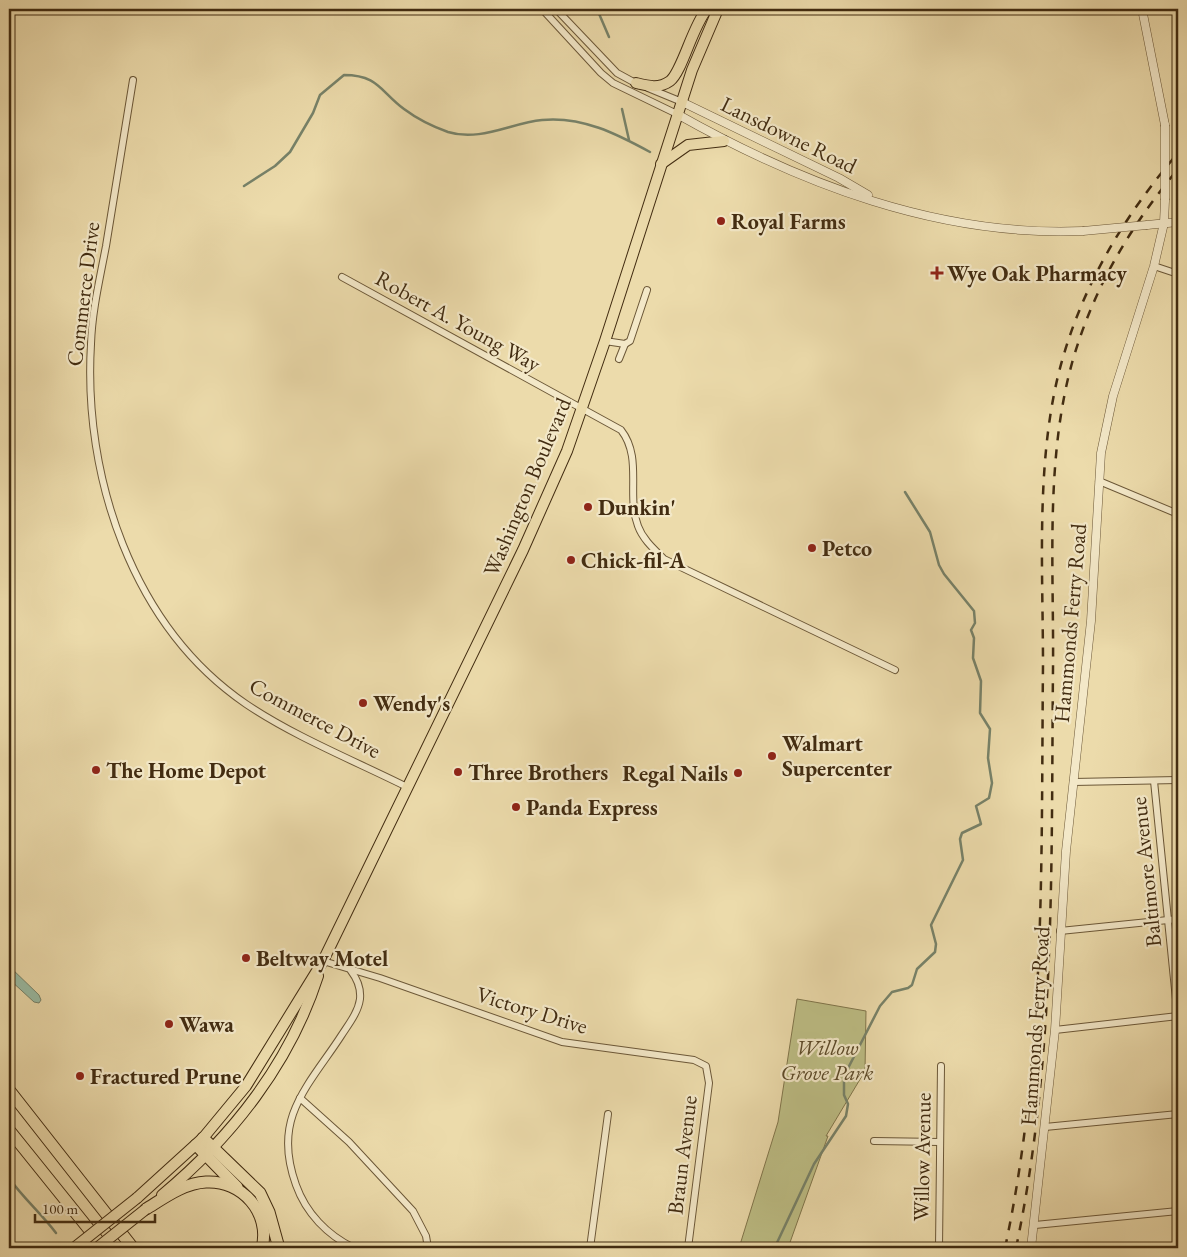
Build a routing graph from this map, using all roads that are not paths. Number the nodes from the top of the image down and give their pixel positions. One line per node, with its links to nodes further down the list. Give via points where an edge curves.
1 (542, 9): 9 (street, via 613,83)
2 (556, 9): 7 (street, via 617,73)
3 (707, 9): 7 (main road, via 698,19 675,76 662,85)
4 (718, 9): 8 (main road, Washington Boulevard, via 702,43)
5 (1142, 9): 14 (street, Hammonds Ferry Road, bridge, via 1165,125)
6 (133, 80): 29 (street, Commerce Drive, via 94,316 90,371 96,453 124,547 173,634 227,689 275,721)
7 (636, 83): 8 (street)
8 (682, 102): 9 (main road, Washington Boulevard); 12 (street, Lansdowne Road, via 839,178)
9 (677, 114): 10 (street, Lansdowne Road); 11 (main road, Washington Boulevard)
10 (724, 141): 11 (main road, via 688,145); 12 (street, Lansdowne Road, via 831,188)
11 (660, 164): 19 (main road, Washington Boulevard)
12 (879, 202): 14 (street, Lansdowne Road, bridge, via 940,220 1037,232)
13 (1178, 222): 14 (street, Lansdowne Road)
14 (1164, 224): 15 (street, Hammonds Ferry Road)
15 (1154, 266): 16 (street); 23 (street, Hammonds Ferry Road, via 1113,396)
16 (1178, 274)
17 (342, 277): 22 (street, Robert A. Young Way)
18 (647, 290): 20 (street, via 633,336)
19 (606, 341): 20 (street); 22 (main road, Washington Boulevard)
20 (624, 344): 21 (street)
21 (618, 359)
22 (583, 410): 25 (street, Robert A. Young Way, via 616,427 627,437 632,450 638,527 664,559); 29 (main road, Washington Boulevard, via 546,501)
23 (1099, 481): 24 (street); 28 (street, Hammonds Ferry Road, via 1091,622)
24 (1178, 514)
25 (895, 670)
26 (1178, 780): 27 (street)
27 (1154, 781): 28 (street); 31 (street, Baltimore Avenue)
28 (1073, 782): 32 (street, Hammonds Ferry Road)
29 (407, 787): 33 (main road, Washington Boulevard)
30 (1178, 919): 31 (street)
31 (1168, 920): 32 (street); 35 (street, Baltimore Avenue)
32 (1060, 931): 36 (street, Hammonds Ferry Road)
33 (323, 961): 34 (street, Victory Drive); 45 (main road, Washington Boulevard, via 246,1086); 48 (main road, Washington Boulevard, via 301,1022 279,1061 257,1095)
34 (351, 971): 37 (street, Victory Drive, via 380,978 562,1042 694,1060); 40 (street, via 358,981 360,993 355,1014)
35 (1178, 1017): 36 (street)
36 (1055, 1030): 43 (street, Hammonds Ferry Road)
37 (706, 1066): 64 (street, Braun Avenue, via 709,1083)
38 (941, 1066): 47 (street, Willow Avenue)
39 (9, 1090): 53 (highway)
40 (300, 1098): 61 (street, via 293,1115 288,1145 292,1176 306,1206 318,1222); 62 (street, via 349,1142 413,1211 426,1236)
41 (608, 1114): 63 (street)
42 (1178, 1114): 43 (street)
43 (1045, 1127): 52 (street, Hammonds Ferry Road)
44 (9, 1130): 56 (highway)
45 (200, 1141): 48 (highway); 54 (main road, Washington Boulevard, bridge, via 137,1198)
46 (874, 1141): 47 (street)
47 (940, 1142): 65 (street, Willow Avenue)
48 (210, 1151): 49 (highway); 50 (main road, Washington Boulevard); 60 (highway, via 260,1193)
49 (240, 1190): 50 (highway, via 206,1182 180,1189); 59 (highway, via 256,1206 262,1218)
50 (146, 1209): 55 (main road, Washington Boulevard, bridge)
51 (1178, 1211): 52 (street)
52 (1035, 1225): 66 (street, Hammonds Ferry Road)
53 (118, 1229): 57 (highway); 58 (highway)
54 (74, 1248)
55 (97, 1248)
56 (104, 1248)
57 (133, 1248)
58 (140, 1248)
59 (262, 1248)
60 (279, 1248)
61 (354, 1248)
62 (428, 1248)
63 (590, 1248)
64 (688, 1248)
65 (939, 1248)
66 (1031, 1248)

